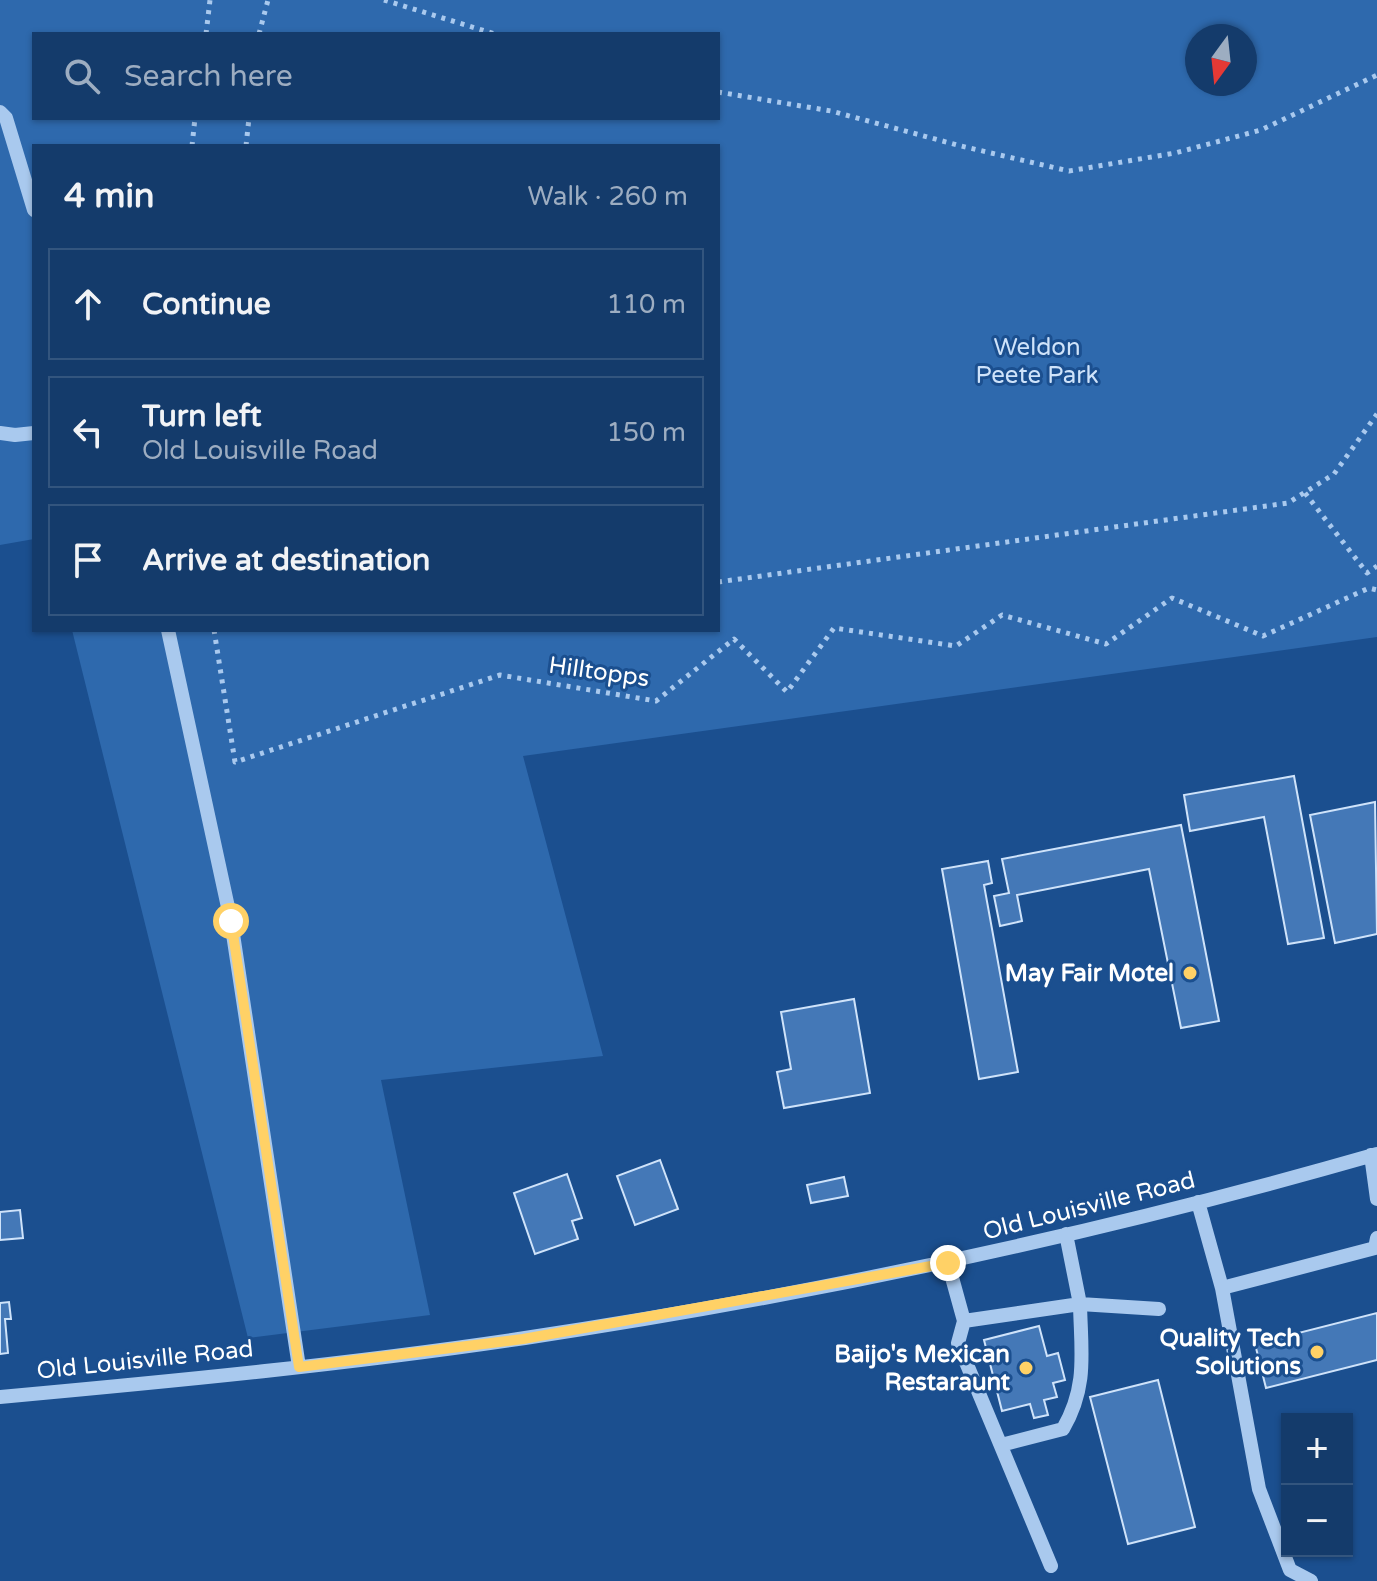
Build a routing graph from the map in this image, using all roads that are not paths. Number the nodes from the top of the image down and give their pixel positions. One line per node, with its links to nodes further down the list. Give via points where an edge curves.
1 (0, 112): 2 (street)
2 (32, 203)
3 (0, 433): 4 (street)
4 (32, 433)
5 (168, 632): 16 (street, via 231,921)
6 (1374, 1154): 7 (street); 8 (street, Old Louisville Road)
7 (1377, 1199)
8 (1198, 1202): 9 (street, Old Louisville Road); 12 (street)
9 (1066, 1234): 11 (street, Old Louisville Road); 13 (street)
10 (1377, 1238): 12 (street, via 1375,1248)
11 (948, 1263): 15 (street); 16 (street, Old Louisville Road, via 523,1339)
12 (1222, 1288): 20 (street, via 1259,1489 1290,1570)
13 (1080, 1304): 14 (street); 15 (street); 18 (street, via 1081,1383 1075,1408 1063,1429)
14 (1159, 1309)
15 (964, 1321): 18 (street, via 958,1343)
16 (299, 1367): 17 (street, Old Louisville Road)
17 (0, 1397)
18 (1001, 1445): 19 (street)
19 (1051, 1566)
20 (1311, 1581)

